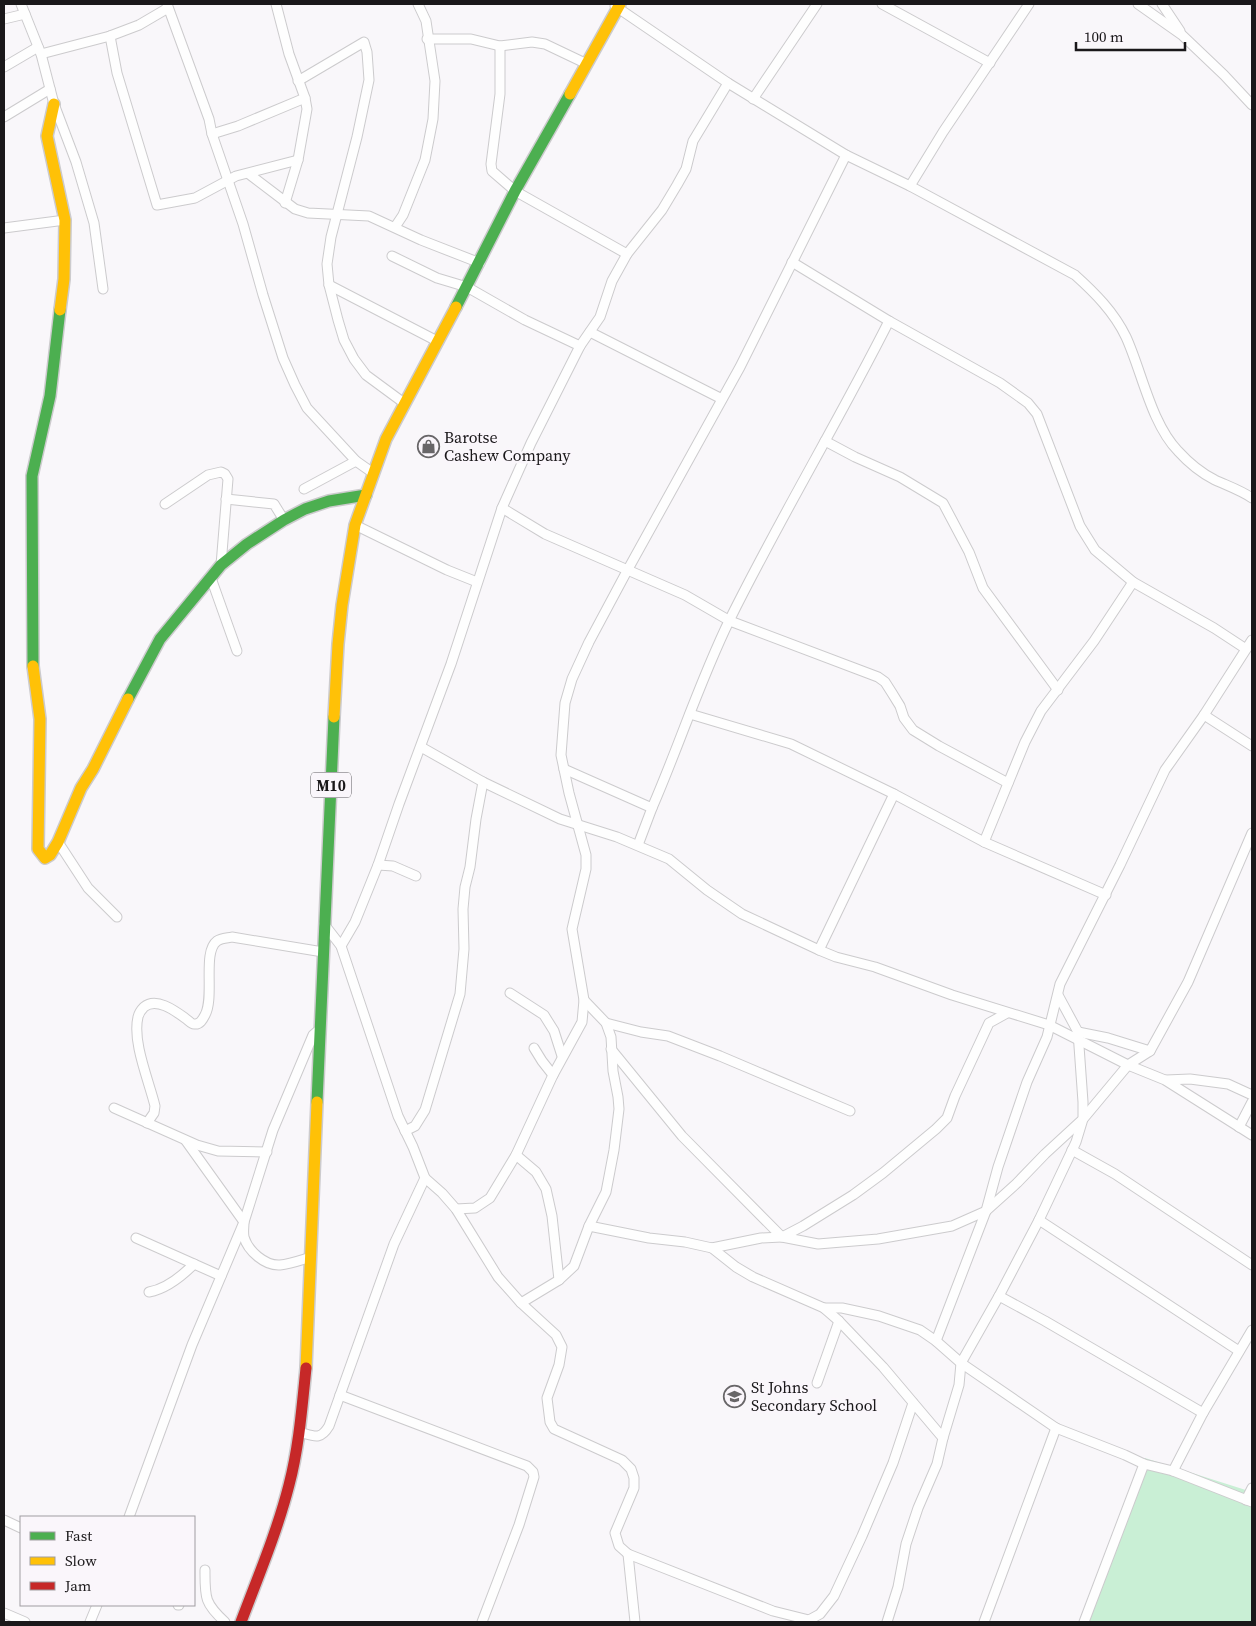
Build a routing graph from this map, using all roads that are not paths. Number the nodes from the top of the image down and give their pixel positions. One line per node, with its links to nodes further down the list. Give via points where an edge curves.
1 (21, 4): 11 (street)
2 (276, 4): 21 (street)
3 (418, 4): 15 (street, via 426,21)
4 (818, 4): 25 (street)
5 (882, 4): 18 (street)
6 (1030, 4): 18 (street)
7 (1138, 4): 13 (street)
8 (1162, 4): 13 (street)
9 (617, 5): 19 (main road, M10); 22 (street)
10 (168, 6): 14 (street, via 139,25); 29 (street)
11 (25, 14): 12 (street); 17 (street)
12 (4, 19)
13 (1182, 35): 27 (street)
14 (110, 36): 17 (street); 33 (street, via 117,73 157,205 195,198)
15 (427, 39): 16 (street, via 471,39); 39 (street, via 435,81 433,119 425,160)
16 (500, 46): 19 (street, via 532,42 545,44); 35 (street, via 500,94 491,168)
17 (39, 51): 20 (street); 23 (street)
18 (990, 63): 34 (street)
19 (587, 64): 35 (main road, M10)
20 (4, 67)
21 (298, 81): 24 (street); 37 (street, via 364,42 369,80)
22 (728, 83): 25 (street); 41 (street, via 693,141 686,169 677,185 662,210)
23 (50, 89): 26 (street); 28 (street)
24 (305, 98): 29 (street); 31 (street, via 307,109)
25 (753, 99): 30 (street)
26 (54, 104): 38 (main road, via 47,136); 47 (street, via 94,223)
27 (1252, 105)
28 (4, 118)
29 (212, 134): 33 (street)
30 (846, 155): 34 (street); 43 (street)
31 (298, 160): 32 (street); 36 (street)
32 (249, 174): 33 (street); 36 (street)
33 (227, 180): 55 (street, via 244,224 283,358 307,408)
34 (910, 186): 59 (street, via 1075,275 1118,321 1162,428 1177,450 1213,479)
35 (515, 191): 41 (street); 44 (main road, M10)
36 (285, 203): 37 (street, via 308,213)
37 (337, 214): 39 (street, via 369,216); 45 (street, via 326,264)
38 (65, 220): 40 (street); 86 (main road, via 64,279 50,396 32,476 33,664 40,718 38,849 45,858)
39 (395, 227): 44 (street)
40 (4, 228)
41 (627, 254): 49 (street, via 612,281 600,317)
42 (392, 256): 46 (street, via 437,278)
43 (792, 262): 48 (street); 52 (street)
44 (480, 263): 46 (main road, M10)
45 (329, 285): 50 (street); 53 (street, via 344,340 354,359 366,375)
46 (467, 287): 50 (main road, M10); 51 (street)
47 (102, 288)
48 (889, 321): 54 (street); 69 (street, via 1000,383 1028,403 1037,414 1080,526 1096,550)
49 (590, 332): 51 (street); 52 (street)
50 (437, 341): 53 (main road, M10)
51 (580, 346): 62 (street)
52 (722, 399): 66 (street)
53 (404, 403): 56 (main road, M10)
54 (825, 440): 70 (street); 74 (street, via 944,503 983,588)
55 (356, 461): 56 (street); 57 (street)
56 (373, 473): 58 (main road, M10)
57 (304, 489)
58 (366, 495): 63 (main road, via 329,501); 64 (main road, M10)
59 (1252, 498)
60 (226, 499): 61 (street, via 228,479 221,472 208,475); 63 (street, via 274,504); 65 (street)
61 (165, 504)
62 (502, 508): 66 (street, via 545,534); 68 (street)
63 (284, 520): 65 (main road)
64 (355, 525): 68 (street); 93 (main road, M10, via 338,644)
65 (220, 565): 67 (main road)
66 (627, 570): 70 (street, via 685,595); 79 (street, via 572,679 562,727)
67 (211, 578): 73 (street); 86 (main road, via 160,639 81,788)
68 (477, 582): 78 (street)
69 (1133, 582): 72 (street); 74 (street)
70 (730, 620): 75 (street); 81 (street, via 878,677 885,682 913,730)
71 (1252, 640): 72 (street)
72 (1246, 649): 76 (street)
73 (237, 651)
74 (1058, 690): 81 (street, via 1041,711)
75 (690, 714): 82 (street, via 791,744); 83 (street)
76 (1204, 715): 77 (street); 91 (street, via 1165,770)
77 (1252, 746)
78 (421, 747): 80 (street); 89 (street)
79 (564, 769): 83 (street); 84 (street)
80 (484, 782): 84 (street); 119 (street, via 464,887 460,994 425,1110 415,1126)
81 (1008, 783): 87 (street)
82 (894, 794): 87 (street); 95 (street)
83 (652, 808): 88 (street)
84 (579, 825): 88 (street); 99 (street, via 586,869 572,929)
85 (1252, 833): 107 (street, via 1188,982)
86 (58, 842): 92 (street, via 82,879)
87 (984, 842): 91 (street)
88 (638, 846): 95 (street, via 669,859 742,914)
89 (378, 864): 90 (street, via 393,866); 94 (street, via 355,922)
90 (416, 876)
91 (1106, 895): 98 (street, via 1060,984)
92 (117, 918)
93 (324, 924): 94 (street); 96 (main road, M10)
94 (341, 946): 119 (street)
95 (819, 950): 100 (street)
96 (323, 952): 103 (main road, M10); 117 (street, via 232,937 222,939 211,951 208,1010 200,1022 192,1024 174,1011 153,1003 141,1010 138,1046 155,1106)
97 (510, 993): 108 (street, via 544,1015 554,1031)
98 (1058, 994): 102 (street); 104 (street)
99 (584, 1000): 101 (street); 108 (street, via 582,1022)
100 (1007, 1013): 102 (street); 131 (street, via 989,1023 947,1118 936,1129 853,1195)
101 (606, 1023): 106 (street); 115 (street, via 668,1036)
102 (1049, 1026): 104 (street); 127 (street, via 1001,1159)
103 (320, 1029): 123 (street, via 313,1035); 134 (main road, M10)
104 (1078, 1037): 107 (street, via 1108,1038); 109 (street); 116 (street)
105 (534, 1048): 110 (street)
106 (611, 1049): 130 (street, via 619,1110 606,1192); 131 (street, via 682,1136)
107 (1150, 1051): 109 (street)
108 (562, 1056): 110 (street)
109 (1128, 1064): 111 (street); 116 (street)
110 (553, 1075): 124 (street)
111 (1165, 1080): 112 (street, via 1190,1079 1228,1084); 118 (street)
112 (1252, 1095)
113 (1252, 1102): 118 (street)
114 (114, 1108): 117 (street)
115 (850, 1111)
116 (1083, 1119): 122 (street); 127 (street)
117 (147, 1123): 121 (street)
118 (1238, 1127): 120 (street)
119 (404, 1131): 125 (street)
120 (1252, 1135)
121 (186, 1142): 123 (street, via 218,1151); 129 (street)
122 (1072, 1150): 128 (street); 136 (street, via 1116,1174)
123 (267, 1152): 129 (street)
124 (516, 1156): 126 (street, via 490,1198 475,1208); 138 (street, via 536,1172 546,1189)
125 (425, 1178): 126 (street); 149 (street, via 394,1244)
126 (456, 1209): 141 (street, via 498,1277)
127 (986, 1211): 131 (street, via 952,1226 878,1239 818,1244); 145 (street)
128 (1039, 1220): 140 (street); 146 (street)
129 (244, 1222): 134 (street, via 246,1242 265,1261 282,1265); 137 (street)
130 (589, 1226): 133 (street); 138 (street, via 574,1266)
131 (782, 1237): 133 (street)
132 (136, 1238): 135 (street)
133 (712, 1248): 142 (street, via 753,1277)
134 (311, 1257): 153 (main road, M10, via 307,1359)
135 (194, 1264): 137 (street); 139 (street, via 159,1291)
136 (1252, 1265)
137 (221, 1276): 159 (street)
138 (559, 1280): 141 (street)
139 (149, 1292)
140 (999, 1296): 147 (street); 151 (street)
141 (521, 1303): 162 (street, via 556,1335 562,1346 559,1366 547,1398 554,1429 622,1460 631,1469 634,1488 614,1533 619,1546)
142 (824, 1308): 143 (street); 145 (street, via 842,1308 879,1316 920,1330)
143 (839, 1321): 148 (street); 150 (street)
144 (1252, 1330): 146 (street)
145 (936, 1341): 147 (street)
146 (1239, 1351): 151 (street)
147 (961, 1363): 152 (street); 154 (street)
148 (817, 1384)
149 (340, 1395): 153 (street, via 324,1435 318,1437); 171 (street, via 527,1466 534,1472 519,1524)
150 (913, 1403): 154 (street); 166 (street, via 893,1463 834,1596 820,1614)
151 (1203, 1413): 156 (street)
152 (1056, 1428): 155 (street); 174 (street)
153 (299, 1432): 170 (main road, M10, via 284,1505)
154 (943, 1438): 173 (street, via 937,1464 906,1544)
155 (1144, 1464): 156 (street); 175 (street)
156 (1173, 1471): 158 (street)
157 (1252, 1488): 158 (street)
158 (1249, 1501)
159 (129, 1516)
160 (4, 1520): 161 (street)
161 (20, 1528)
162 (628, 1554): 166 (street, via 773,1611); 172 (street)
163 (205, 1570): 169 (street, via 208,1605)
164 (97, 1606): 168 (street)
165 (4, 1613): 167 (street)
166 (807, 1621)
167 (25, 1622)
168 (90, 1622)
169 (224, 1622)
170 (241, 1622)
171 (482, 1622)
172 (635, 1622)
173 (887, 1622)
174 (984, 1622)
175 (1084, 1622)

